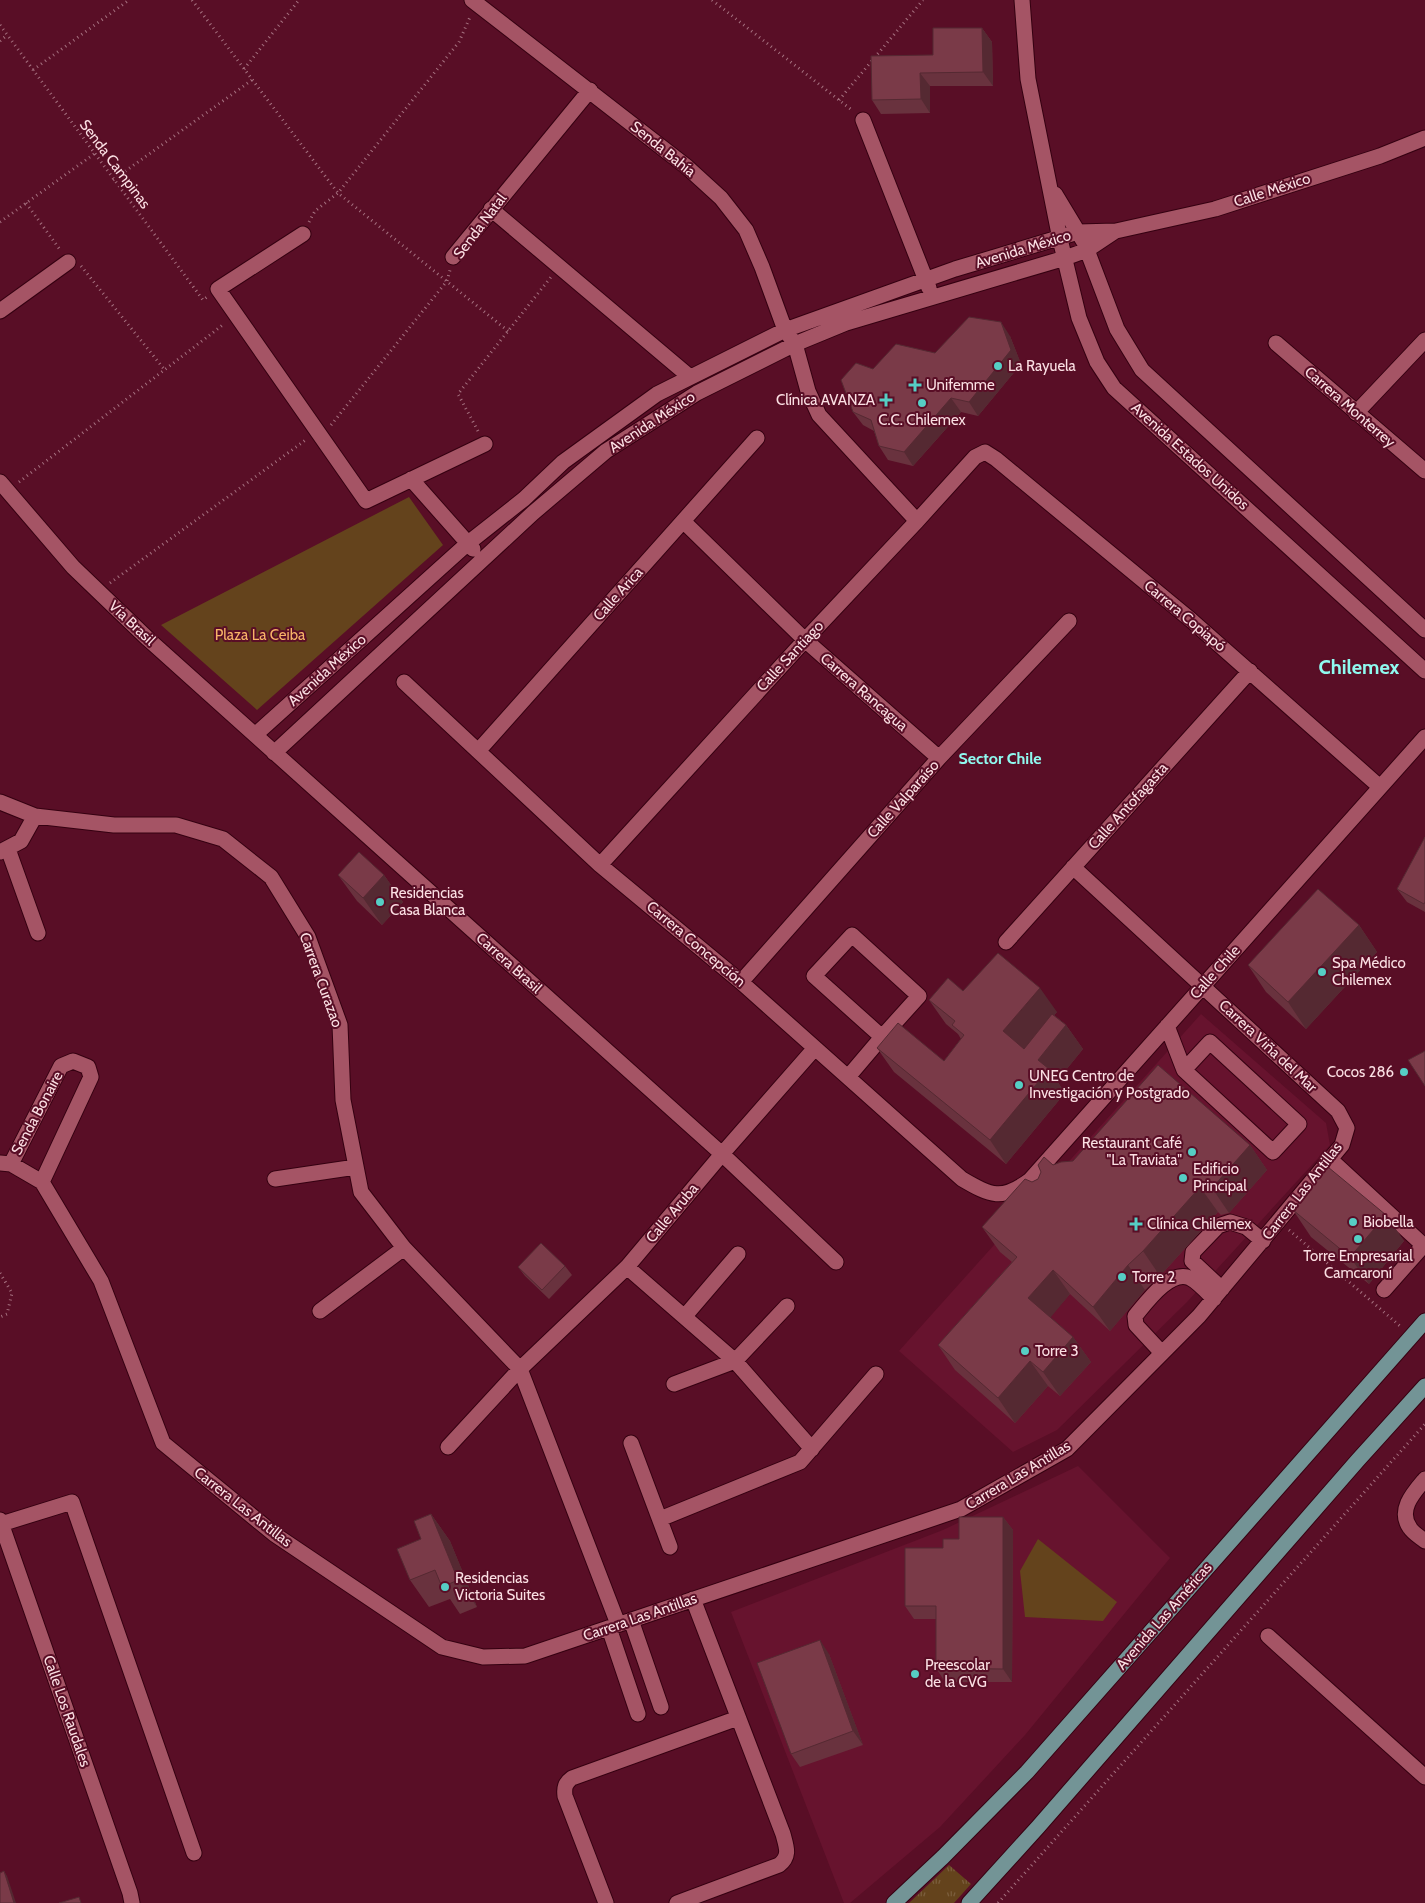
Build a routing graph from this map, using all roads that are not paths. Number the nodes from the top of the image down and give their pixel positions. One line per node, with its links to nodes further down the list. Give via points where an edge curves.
1 (1022, 0): 6 (street, Avenida Estados Unidos, via 1028,79)
2 (476, 1): 3 (street, Senda Bahía)
3 (590, 90): 7 (street, Senda Natal); 19 (street, Senda Bahía, via 687,166 721,198 746,230)
4 (863, 120): 16 (street)
5 (1425, 138): 8 (street, Calle México, via 1380,156 1215,208)
6 (1048, 183): 9 (street, Avenida Estados Unidos); 11 (street, Avenida Estados Unidos)
7 (491, 209): 13 (street, Senda Natal); 23 (street)
8 (1116, 231): 9 (street, Avenida México); 12 (street, Avenida México)
9 (1078, 232): 11 (street, Avenida México); 12 (street, Avenida Estados Unidos)
10 (303, 234): 29 (street, via 218,289 366,501)
11 (1060, 239): 14 (street, Avenida Estados Unidos); 16 (street, Avenida México)
12 (1087, 250): 14 (street, Avenida México); 36 (street, Avenida Estados Unidos, via 1117,328 1142,370)
13 (453, 257)
14 (1065, 258): 17 (street, Avenida México); 39 (street, Avenida Estados Unidos, via 1079,318 1098,362 1114,388)
15 (68, 262): 18 (street)
16 (926, 279): 17 (street); 19 (street, Avenida México)
17 (933, 297): 22 (street, Avenida México, via 846,323)
18 (0, 311)
19 (785, 330): 22 (street, Senda Bahía); 23 (street, Avenida México)
20 (1425, 340): 24 (street)
21 (1276, 343): 24 (street, Carrera Monterrey)
22 (796, 344): 32 (street, via 808,391 819,415); 34 (street, Avenida México, via 697,393 606,451)
23 (690, 377): 33 (street, Avenida México, via 657,394 563,462)
24 (1356, 413): 28 (street, Carrera Monterrey)
25 (757, 438): 31 (street, Calle Arica)
26 (485, 444): 29 (street)
27 (984, 452): 32 (street, Calle Santiago, via 975,457); 38 (street, Carrera Copiapó)
28 (1425, 471)
29 (411, 479): 33 (street)
30 (3, 487): 41 (street, Vía Brasil, via 73,567)
31 (683, 521): 37 (street, Carrera Rancagua); 43 (street, Calle Arica)
32 (918, 521): 37 (street, Calle Santiago)
33 (467, 544): 34 (street); 41 (street, Avenida México)
34 (482, 559): 44 (street, Avenida México)
35 (1069, 621): 45 (street, Calle Valparaíso)
36 (1425, 630)
37 (804, 640): 45 (street, Carrera Rancagua); 50 (street, Calle Santiago)
38 (1250, 671): 46 (street, Carrera Copiapó); 51 (street, Calle Antofagasta)
39 (1425, 671)
40 (404, 682): 43 (street, Carrera Concepción)
41 (255, 735): 44 (street, Vía Brasil)
42 (1425, 737): 46 (street, Calle Chile)
43 (479, 750): 50 (street, Carrera Concepción)
44 (274, 752): 62 (street, Carrera Brasil)
45 (939, 758): 54 (street, Calle Valparaíso)
46 (1380, 787): 55 (street, Calle Chile)
47 (0, 802): 48 (street, Carrera Curazao)
48 (35, 816): 49 (street, via 21,841); 65 (street, Carrera Curazao, via 114,825 176,825 223,839 271,878 308,937 340,1025 343,1100)
49 (4, 851): 52 (street)
50 (600, 864): 54 (street, Carrera Concepción)
51 (1073, 867): 53 (street, Calle Antofagasta); 55 (street, Carrera Viña del Mar)
52 (38, 933)
53 (1006, 942)
54 (741, 982): 58 (street, Carrera Concepción)
55 (1203, 985): 56 (street, Calle Chile); 61 (street, Carrera Viña del Mar, via 1338,1111)
56 (1167, 1026): 59 (street); 66 (street, Calle Chile)
57 (882, 1037): 57 (street, via 814,976 852,935 919,996); 60 (street)
58 (815, 1048): 60 (street, Carrera Concepción); 62 (street, Calle Aruba)
59 (1184, 1070): 59 (street, via 1210,1042 1299,1124 1273,1152)
60 (848, 1077): 70 (street, Carrera Concepción, via 962,1179 983,1192)
61 (1347, 1128): 63 (street, Carrera Las Antillas, via 1342,1146)
62 (722, 1154): 74 (street, Carrera Brasil); 75 (street, Calle Aruba)
63 (1330, 1160): 71 (street, Carrera Las Antillas); 76 (street, via 1422,1244)
64 (5, 1163): 68 (street, Carrera Las Antillas); 68 (street, Senda Bonaire, via 61,1066 73,1061 88,1067 91,1077)
65 (356, 1167): 67 (street); 72 (street, Carrera Curazao, via 361,1192)
66 (1034, 1176): 69 (street); 70 (street, Calle Chile, via 1014,1192)
67 (275, 1179)
68 (42, 1182): 97 (street, Carrera Las Antillas, via 101,1281 163,1443 274,1534 442,1647 483,1657 525,1656)
69 (1044, 1190)
70 (996, 1194)
71 (1263, 1241): 77 (street, Carrera Las Antillas); 77 (street, via 1246,1227 1230,1222 1218,1226 1193,1252 1192,1260)
72 (404, 1248): 79 (street); 84 (street, Carrera Curazao)
73 (738, 1254): 80 (street)
74 (836, 1262)
75 (627, 1267): 80 (street); 84 (street, Calle Aruba)
76 (1384, 1290)
77 (1218, 1294): 82 (street, Carrera Las Antillas); 82 (street, via 1182,1276 1160,1288 1135,1316 1136,1325)
78 (787, 1306): 83 (street)
79 (320, 1311)
80 (685, 1316): 83 (street)
81 (1425, 1320): 107 (main road, Avenida Las Américas, via 1027,1772)
82 (1162, 1353): 96 (street, Carrera Las Antillas, via 1066,1449 961,1509)
83 (735, 1361): 86 (street); 90 (street)
84 (520, 1369): 89 (street, Calle Aruba); 97 (street)
85 (876, 1374): 90 (street)
86 (674, 1384)
87 (1425, 1386): 108 (main road)
88 (631, 1443): 92 (street)
89 (448, 1447)
90 (812, 1449): 92 (street, via 800,1462)
91 (1425, 1479): 94 (street, via 1410,1496 1405,1513 1409,1528)
92 (660, 1519): 95 (street)
93 (1, 1522): 103 (street, via 72,1502); 104 (street, Calle Los Raudales)
94 (1425, 1541)
95 (670, 1547)
96 (694, 1599): 97 (street, Carrera Las Antillas); 101 (street)
97 (619, 1624): 99 (street); 100 (street)
98 (1268, 1636): 102 (street)
99 (661, 1707)
100 (638, 1714)
101 (738, 1718): 105 (street, via 566,1782 565,1796); 106 (street, via 783,1834 787,1856 779,1865)
102 (1425, 1777)
103 (194, 1853)
104 (132, 1903)
105 (606, 1903)
106 (677, 1903)
107 (894, 1903)
108 (969, 1903)

